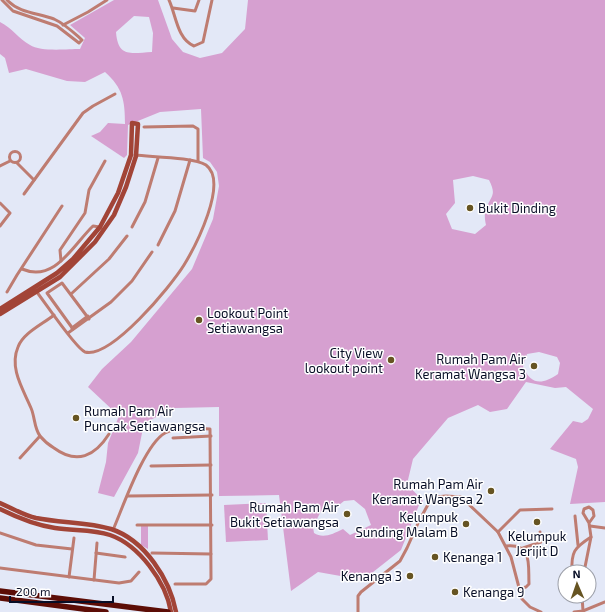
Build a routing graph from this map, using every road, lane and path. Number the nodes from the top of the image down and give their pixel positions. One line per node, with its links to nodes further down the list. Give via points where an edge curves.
1 (2, 0): 8 (street, via 13,11 57,26 79,43 82,40)
2 (8, 0): 8 (street, via 18,9 53,19)
3 (169, 0): 7 (street)
4 (199, 0): 7 (street, via 195,11)
5 (212, 0): 7 (street, via 203,42 198,46 183,38)
6 (105, 1): 8 (street)
7 (172, 8)
8 (63, 25)
9 (115, 94): 19 (street, via 83,113)
10 (144, 126): 15 (street, via 193,126 198,130)
11 (134, 155): 11 (street, via 132,124 138,124); 12 (street); 24 (street); 31 (street, via 121,201 95,242 60,277)
12 (158, 158): 13 (street); 25 (street, via 145,202)
13 (190, 160): 15 (street); 27 (street, via 175,211)
14 (10, 161): 16 (street); 16 (street, via 10,154 15,152 20,156); 18 (street)
15 (198, 161): 39 (street, via 207,166 216,186 196,243 173,281 123,335 102,349 94,353 83,352)
16 (17, 162): 19 (street)
17 (105, 162): 29 (street, via 89,190 84,217 60,250)
18 (0, 166)
19 (34, 180): 20 (street)
20 (24, 194)
21 (0, 203): 23 (street, via 10,213)
22 (62, 206): 30 (street)
23 (0, 226)
24 (100, 227): 29 (street, via 93,226 73,251); 31 (street, via 73,259)
25 (132, 227)
26 (127, 236): 33 (street, via 110,259)
27 (158, 245)
28 (152, 252): 37 (street, via 132,281 111,302)
29 (61, 261): 30 (street, via 40,272 29,272)
30 (22, 268): 32 (street)
31 (35, 290): 34 (street); 35 (street); 36 (street)
32 (8, 292)
33 (71, 294): 37 (street); 38 (street, via 62,283 47,293)
34 (0, 309)
35 (0, 314)
36 (54, 315): 39 (street); 41 (street, via 24,338 18,347 17,375 20,388 32,409 34,423)
37 (88, 318): 38 (street)
38 (72, 328): 39 (street)
39 (68, 334)
40 (109, 434): 41 (street, via 97,449 83,457 73,458 62,454)
41 (40, 436): 44 (street)
42 (211, 436): 43 (street); 45 (street); 48 (street, via 209,429 171,430 156,439 150,446)
43 (173, 438)
44 (20, 458)
45 (211, 465): 46 (street); 47 (street)
46 (151, 466)
47 (212, 494): 48 (street); 54 (street)
48 (128, 496): 57 (street)
49 (0, 503): 57 (street, via 25,515)
50 (0, 509): 61 (street, via 36,524)
51 (552, 509): 58 (street, via 520,510)
52 (574, 516): 65 (street)
53 (138, 525): 54 (street)
54 (212, 525): 71 (street)
55 (590, 525): 55 (street, via 583,513 584,509 589,507 593,510 594,516); 56 (street); 62 (street)
56 (605, 528)
57 (113, 530): 61 (street); 83 (street, via 128,538 158,567 171,592)
58 (498, 532): 66 (street); 91 (street, via 461,498 436,497 424,511 400,560 358,596)
59 (540, 532): 67 (street, via 541,542)
60 (0, 533): 68 (street, via 36,545)
61 (111, 535): 83 (street, via 129,546 154,572)
62 (590, 537): 65 (street); 74 (street)
63 (74, 538): 68 (street)
64 (97, 543): 69 (street)
65 (578, 545): 73 (street, via 572,556)
66 (506, 546): 67 (street); 80 (street)
67 (523, 548): 80 (street, via 528,556 529,584)
68 (72, 550): 77 (street)
69 (96, 553): 72 (street); 78 (street)
70 (152, 553): 71 (street)
71 (211, 554): 79 (street, via 211,579 207,584)
72 (125, 556)
73 (572, 564)
74 (585, 564)
75 (0, 568): 77 (street)
76 (139, 572): 78 (street, via 131,581)
77 (69, 577): 78 (street)
78 (94, 580)
79 (175, 584)
80 (518, 589): 92 (street, via 525,604)
81 (0, 591): 88 (highway)
82 (0, 598): 87 (highway)
83 (172, 602): 89 (street); 90 (street)
84 (605, 602): 86 (street)
85 (583, 604): 86 (street)
86 (584, 611): 93 (street)
87 (106, 612)
88 (168, 612)
89 (171, 612)
90 (176, 612)
91 (358, 612)
92 (541, 612)
93 (574, 612)

